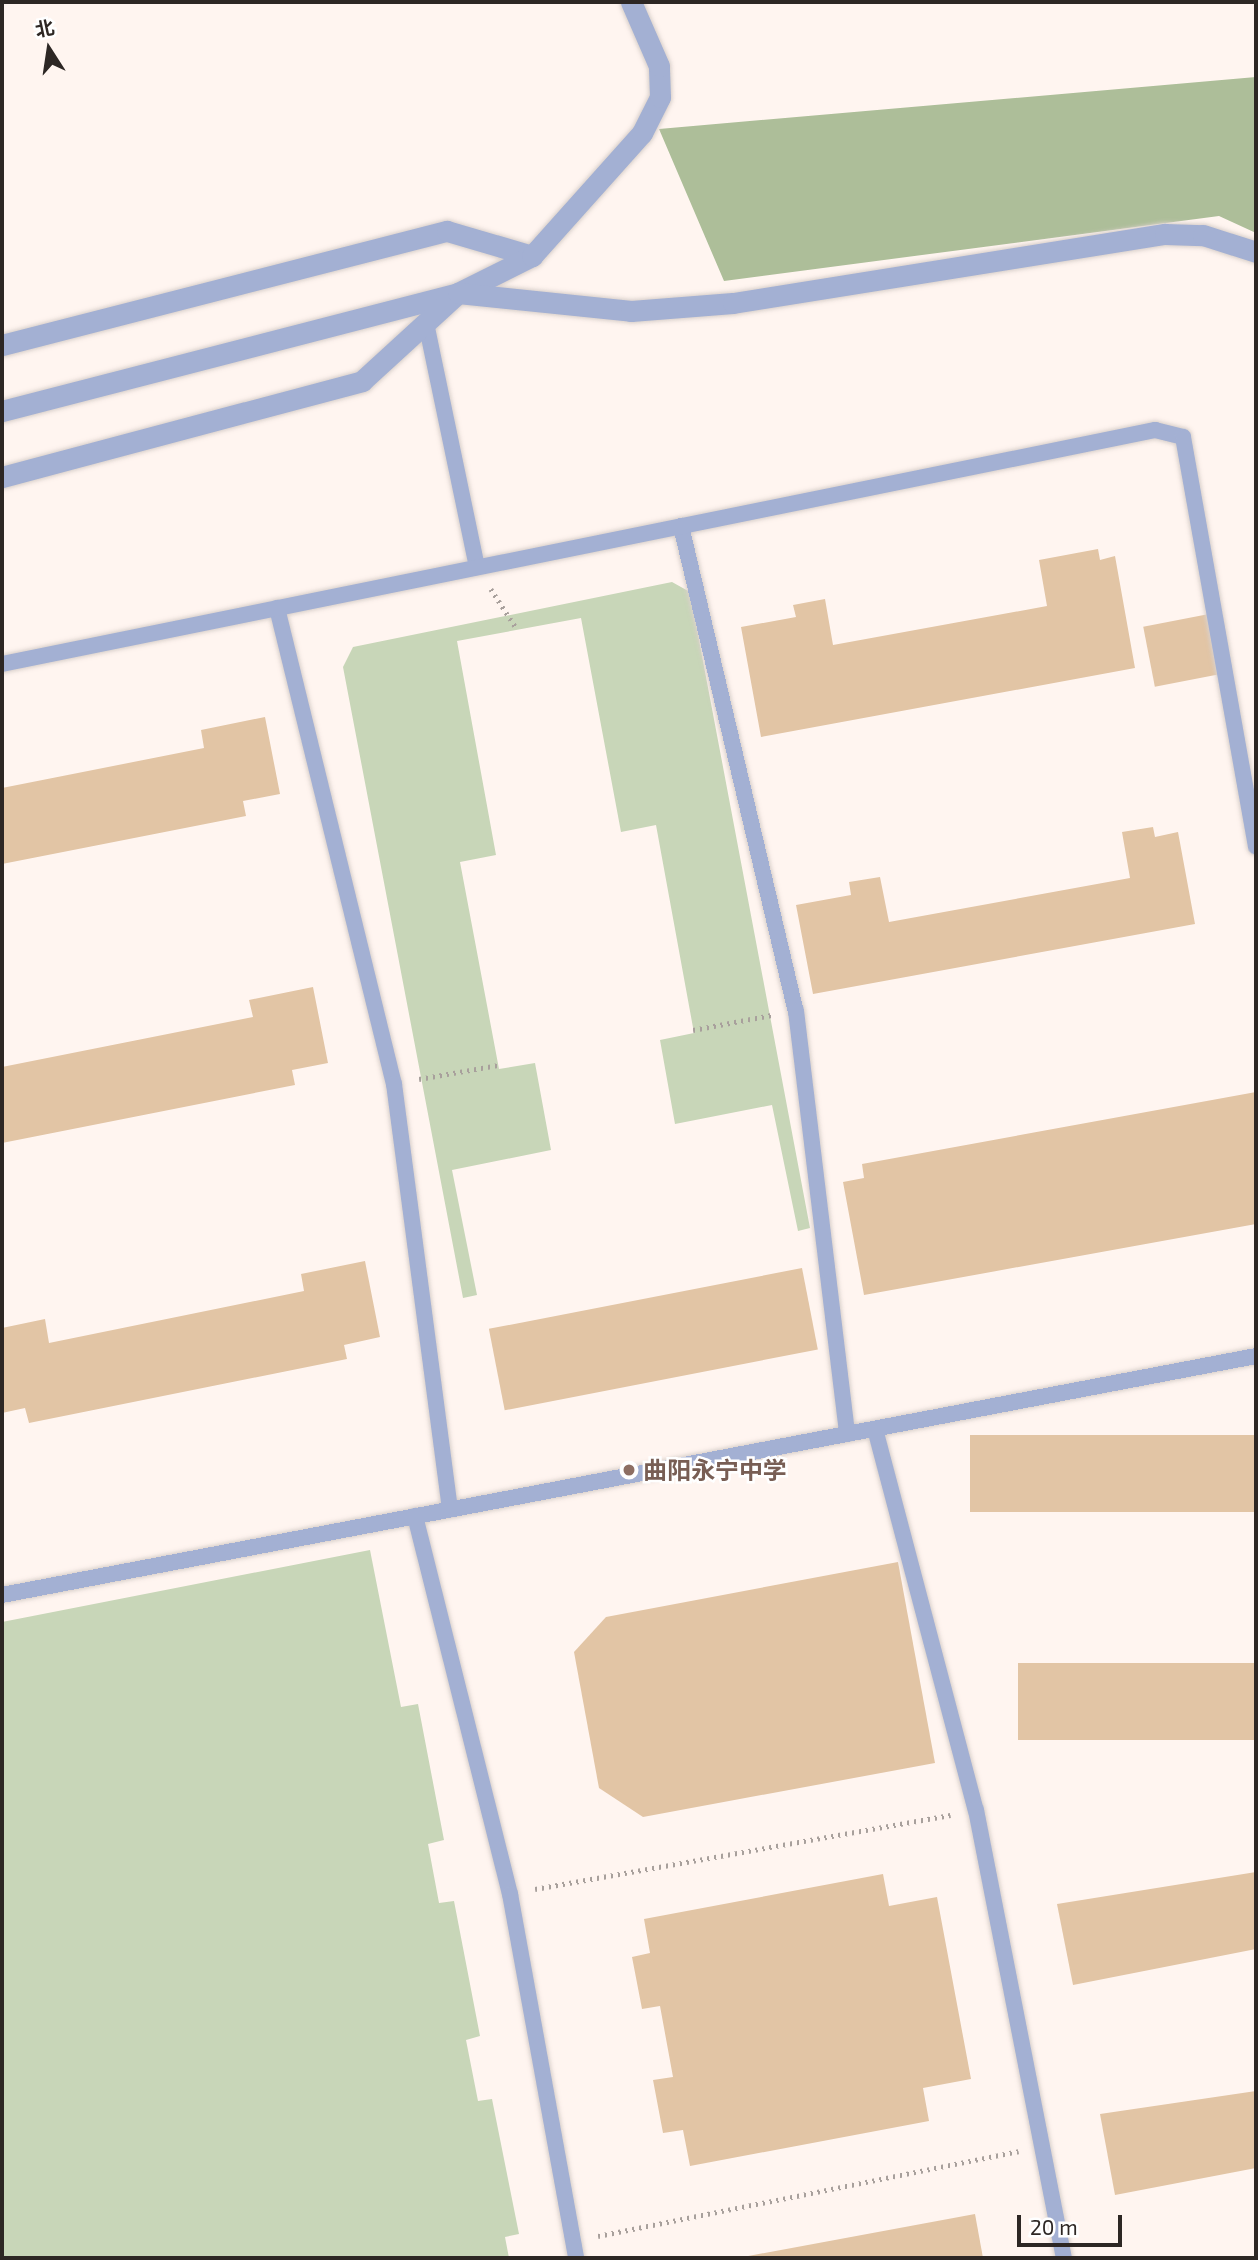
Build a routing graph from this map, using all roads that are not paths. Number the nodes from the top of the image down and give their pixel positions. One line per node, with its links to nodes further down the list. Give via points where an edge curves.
1 (631, 2): 3 (street, via 659,66 660,97 642,134)
2 (1256, 252): 4 (street, via 1203,235 1165,234 733,303 631,311)
3 (532, 256): 4 (street); 6 (street, via 447,231)
4 (458, 293): 5 (street); 7 (street)
5 (426, 323): 8 (street, via 362,380); 10 (lane)
6 (2, 345)
7 (2, 411)
8 (2, 477)
9 (681, 526): 10 (lane); 13 (lane, via 1155,430 1183,437); 16 (lane, via 796,1011)
10 (477, 568): 11 (lane)
11 (277, 608): 12 (lane); 17 (lane, via 394,1084)
12 (2, 664)
13 (1256, 846)
14 (1256, 1356): 15 (lane)
15 (874, 1429): 16 (lane); 21 (lane, via 976,1810)
16 (847, 1434): 17 (lane)
17 (450, 1510): 18 (lane)
18 (415, 1516): 19 (lane); 20 (lane, via 510,1894)
19 (2, 1595)
20 (576, 2258)
21 (1064, 2258)

